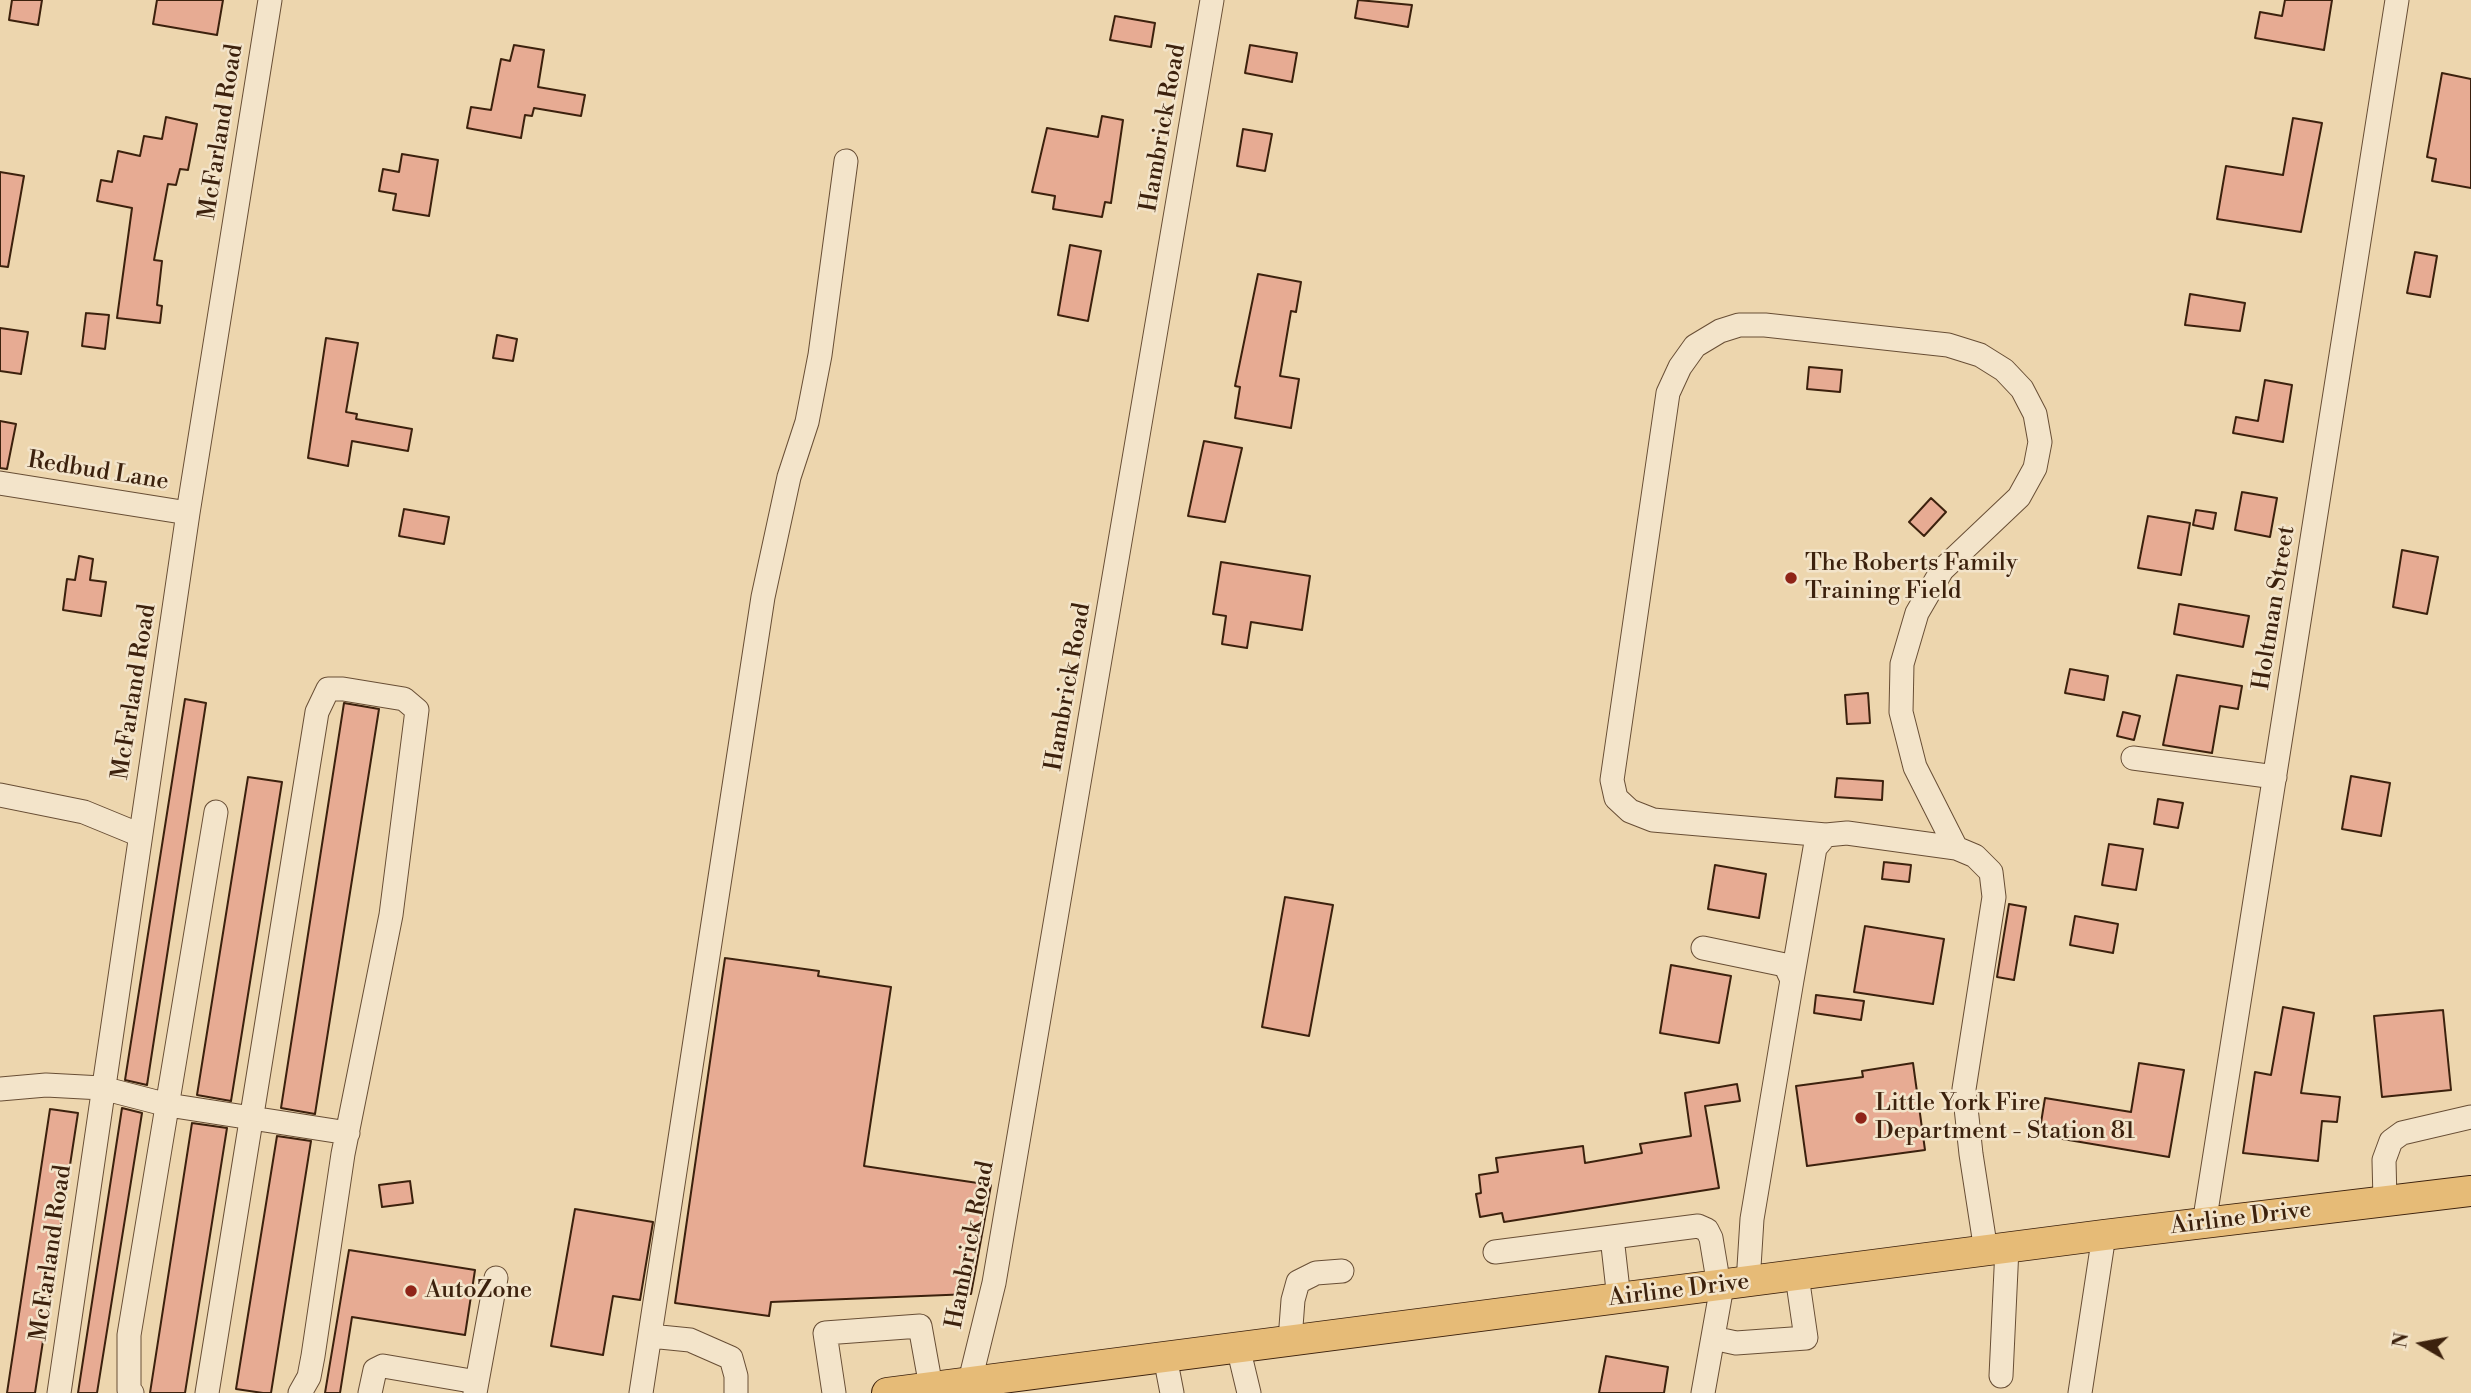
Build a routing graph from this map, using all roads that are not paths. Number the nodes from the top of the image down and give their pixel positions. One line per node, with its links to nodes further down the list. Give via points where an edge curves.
1 (270, 0): 6 (street, McFarland Road)
2 (1212, 0): 41 (street, Hambrick Road, via 994,1283)
3 (2397, 0): 8 (street, Holtman Street)
4 (846, 161): 34 (street, via 812,395 763,597)
5 (0, 483): 6 (street, Redbud Lane)
6 (188, 513): 11 (street, McFarland Road)
7 (2133, 758): 8 (street)
8 (2275, 777): 24 (street, Holtman Street)
9 (0, 795): 11 (street, via 84,812)
10 (216, 812): 18 (street)
11 (140, 835): 16 (street, McFarland Road)
12 (1826, 835): 13 (street, via 1847,833); 13 (street, via 1653,820 1630,811 1616,798 1612,780 1668,393 1695,346 1739,325 1959,348 2004,370 2022,389 2035,414 2040,442 2035,468 2019,497 1942,570 1917,613 1902,664 1901,712 1915,767); 15 (street, via 1815,848)
13 (1956, 848): 27 (street, via 1975,856 1991,872 1994,897 1964,1089 1970,1154)
14 (1703, 948): 15 (street, via 1784,965)
15 (1792, 980): 32 (street, via 1752,1219)
16 (102, 1088): 17 (street, via 46,1085); 18 (street); 43 (street, McFarland Road)
17 (0, 1089)
18 (168, 1105): 19 (street); 44 (street, via 129,1335)
19 (252, 1117): 21 (street); 21 (street, via 317,712 328,689 382,695 404,699 417,710 391,915); 45 (street)
20 (2471, 1118): 23 (street, via 2402,1133 2391,1142 2384,1160)
21 (348, 1133): 46 (street, via 313,1356)
22 (2471, 1191): 23 (main road, Airline Drive)
23 (2385, 1201): 24 (main road, Airline Drive)
24 (2204, 1224): 25 (main road, Airline Drive)
25 (2105, 1235): 27 (main road, Airline Drive); 55 (street)
26 (1612, 1237): 28 (street); 32 (street, via 1698,1226 1707,1230); 33 (street)
27 (1997, 1249): 30 (main road, Airline Drive); 39 (street)
28 (1495, 1252)
29 (1342, 1271): 36 (street, via 1316,1273 1298,1282)
30 (1797, 1276): 32 (main road, Airline Drive); 35 (street, via 1806,1338 1736,1343)
31 (496, 1278): 42 (street)
32 (1730, 1285): 33 (main road, Airline Drive); 35 (street)
33 (1619, 1299): 36 (main road, Airline Drive)
34 (650, 1336): 48 (street); 49 (street, via 690,1340 731,1358)
35 (1713, 1338): 54 (street)
36 (1290, 1340): 37 (main road, Airline Drive)
37 (1238, 1347): 38 (main road, Airline Drive); 53 (street)
38 (1165, 1357): 41 (main road, Airline Drive); 52 (street)
39 (2001, 1376)
40 (931, 1387): 41 (main road, Airline Drive); 50 (street, via 920,1326 825,1333); 51 (main road, Airline Drive)
41 (968, 1387)
42 (476, 1388): 47 (street, via 383,1366 375,1370)
43 (59, 1393)
44 (132, 1393)
45 (207, 1393)
46 (300, 1393)
47 (370, 1393)
48 (641, 1393)
49 (736, 1393)
50 (834, 1393)
51 (887, 1393)
52 (1172, 1393)
53 (1249, 1393)
54 (1703, 1393)
55 (2080, 1393)

